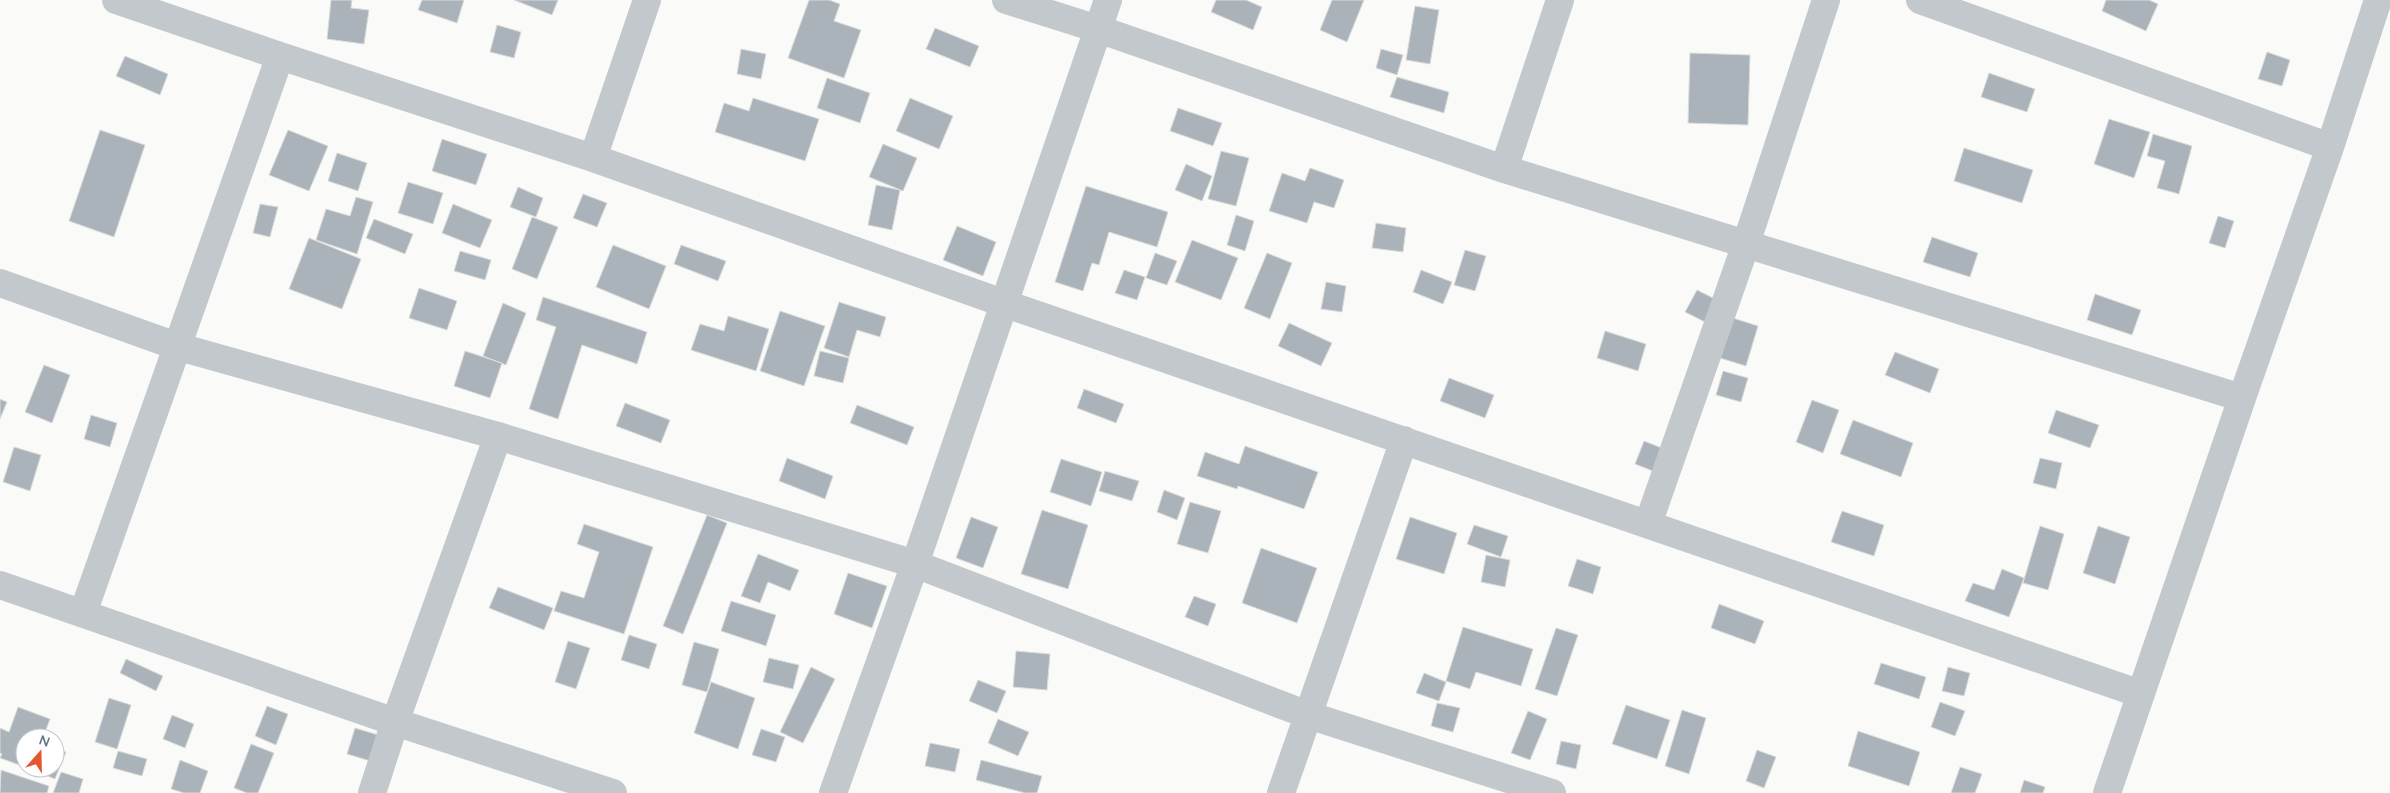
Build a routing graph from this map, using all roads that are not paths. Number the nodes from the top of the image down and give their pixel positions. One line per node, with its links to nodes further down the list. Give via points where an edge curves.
1 (116, 0): 10 (street)
2 (647, 0): 12 (street)
3 (1006, 0): 9 (street)
4 (1108, 0): 9 (street)
5 (1560, 0): 13 (street)
6 (1826, 0): 14 (street)
7 (1920, 0): 11 (street)
8 (2378, 0): 11 (street)
9 (1098, 29): 13 (street); 16 (street)
10 (280, 56): 12 (street); 17 (street)
11 (2330, 147): 18 (street)
12 (593, 158): 16 (street)
13 (1504, 169): 14 (street)
14 (1746, 244): 18 (street); 21 (street)
15 (0, 283): 17 (street)
16 (1003, 303): 20 (street); 22 (street)
17 (179, 347): 19 (street); 24 (street)
18 (2242, 398): 25 (street)
19 (498, 436): 22 (street); 27 (street)
20 (1404, 440): 21 (street); 26 (street)
21 (1648, 524): 25 (street)
22 (915, 564): 26 (street); 30 (street)
23 (0, 586): 24 (street)
24 (83, 613): 27 (street)
25 (2141, 694): 33 (street)
26 (1308, 715): 31 (street); 32 (street)
27 (395, 722): 28 (street); 29 (street)
28 (372, 793)
29 (613, 793)
30 (833, 793)
31 (1281, 793)
32 (1552, 793)
33 (2108, 793)

